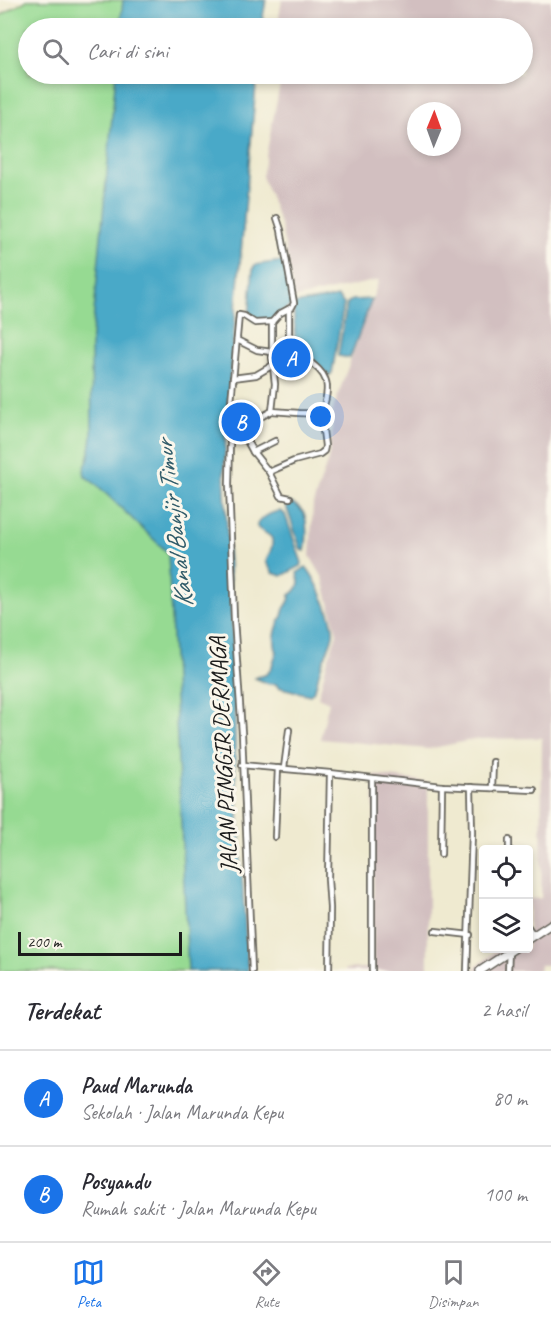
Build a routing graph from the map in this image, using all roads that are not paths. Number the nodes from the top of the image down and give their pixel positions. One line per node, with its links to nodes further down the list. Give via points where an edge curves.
1 (277, 218): 2 (street, via 294,303)
2 (289, 309): 3 (street); 6 (street, via 289,343)
3 (272, 322): 4 (street, JALAN PINGGIR DERMAGA, via 255,323 239,315); 5 (street)
4 (237, 340): 5 (street); 8 (street, JALAN PINGGIR DERMAGA)
5 (272, 352): 6 (street); 7 (street)
6 (302, 356): 10 (street, via 327,380)
7 (273, 365): 8 (street, via 256,375); 9 (street)
8 (233, 378): 12 (street, JALAN PINGGIR DERMAGA)
9 (272, 411): 10 (street); 11 (street, via 242,426)
10 (321, 414): 15 (street, via 324,451)
11 (243, 435): 12 (street); 14 (street)
12 (229, 436): 19 (street, JALAN PINGGIR DERMAGA)
13 (275, 441): 14 (street)
14 (253, 452): 15 (street)
15 (269, 472): 16 (street, via 280,496)
16 (290, 498)
17 (289, 729): 20 (street)
18 (493, 762): 25 (street)
19 (242, 765): 20 (street); 37 (street, JALAN PINGGIR DERMAGA)
20 (281, 768): 21 (street); 27 (street)
21 (330, 773): 22 (street); 38 (street)
22 (372, 778): 23 (street); 39 (street)
23 (442, 786): 24 (street); 30 (street)
24 (471, 787): 25 (street); 33 (street)
25 (492, 788): 26 (street)
26 (534, 790)
27 (275, 837)
28 (509, 840): 29 (street)
29 (509, 845)
30 (441, 854)
31 (551, 924): 34 (main road)
32 (435, 931): 33 (street)
33 (470, 935): 40 (street)
34 (533, 937)
35 (507, 953): 41 (main road)
36 (511, 953): 42 (street)
37 (252, 971)
38 (329, 971)
39 (372, 971)
40 (468, 971)
41 (480, 971)
42 (508, 971)

